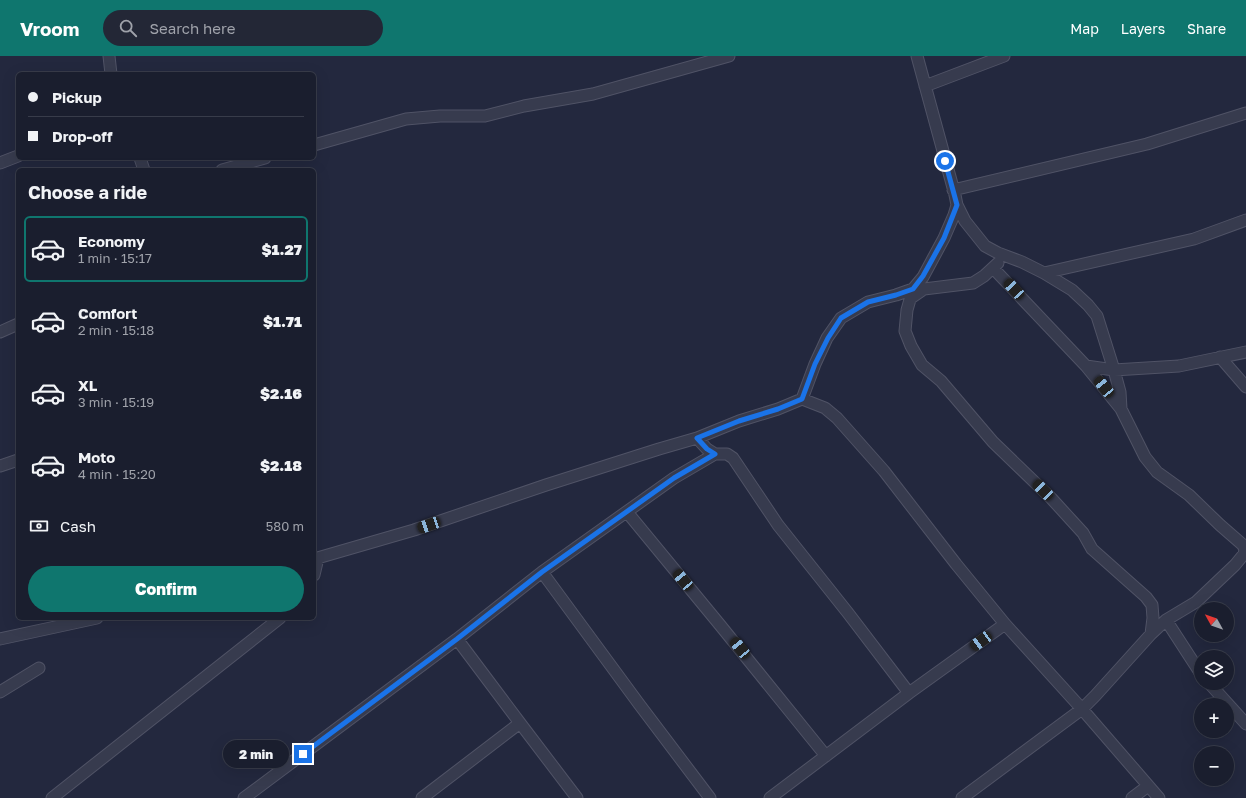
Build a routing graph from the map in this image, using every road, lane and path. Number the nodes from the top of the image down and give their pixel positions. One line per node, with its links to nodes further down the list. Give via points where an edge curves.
1 (109, 56): 5 (street)
2 (729, 56): 8 (street, via 593,94 524,106 485,116 406,119)
3 (917, 56): 6 (street)
4 (1004, 56): 6 (street)
5 (111, 72)
6 (925, 86): 13 (street)
7 (1246, 113): 13 (street, via 1148,144)
8 (316, 143)
9 (16, 157): 11 (street)
10 (258, 160): 12 (street)
11 (0, 163)
12 (229, 168)
13 (953, 190): 14 (street)
14 (957, 205): 16 (street, via 965,221 985,246); 19 (street, via 944,238)
15 (1246, 220): 18 (street, via 1194,239)
16 (1004, 255): 17 (street); 18 (street)
17 (993, 268): 19 (street, via 973,283 924,289); 24 (street)
18 (1044, 273): 25 (street, via 1072,290 1096,316)
19 (912, 294): 27 (street, via 868,302 841,318 815,364); 41 (street, via 905,331 922,365 941,381 993,442 1051,498 1083,533 1092,549 1146,597 1152,605)
20 (16, 325): 21 (street)
21 (0, 332)
22 (1246, 352): 23 (street)
23 (1220, 357): 25 (street, via 1179,366); 26 (street)
24 (1086, 366): 25 (street); 28 (street)
25 (1114, 370): 28 (street, via 1120,392)
26 (1246, 387)
27 (802, 399): 29 (street); 40 (street, via 826,408 837,418 884,471)
28 (1121, 409): 34 (street, via 1145,457 1157,472 1189,495 1244,545)
29 (697, 438): 30 (street); 35 (street, via 414,530)
30 (715, 454): 33 (street, via 674,478); 48 (street, via 727,454 732,458 778,525)
31 (16, 461): 32 (street)
32 (0, 466)
33 (627, 512): 36 (street); 52 (street)
34 (1245, 555): 39 (street, via 1196,602)
35 (316, 558)
36 (542, 572): 42 (street); 58 (street)
37 (88, 620): 43 (street)
38 (277, 620): 54 (street)
39 (1166, 620): 41 (street); 44 (street)
40 (1005, 624): 48 (street); 49 (street)
41 (1151, 634): 49 (street)
42 (457, 639): 50 (street); 55 (street)
43 (0, 640)
44 (1194, 663)
45 (39, 668): 47 (street)
46 (1215, 690): 51 (street)
47 (0, 692)
48 (909, 693): 52 (street)
49 (1082, 709): 53 (street); 60 (street)
50 (520, 723): 56 (street); 57 (street)
51 (1246, 724)
52 (826, 756): 59 (street)
53 (1148, 786): 61 (street); 62 (street)
54 (52, 798)
55 (244, 798)
56 (422, 798)
57 (577, 798)
58 (710, 798)
59 (770, 798)
60 (962, 798)
61 (1132, 798)
62 (1159, 798)

